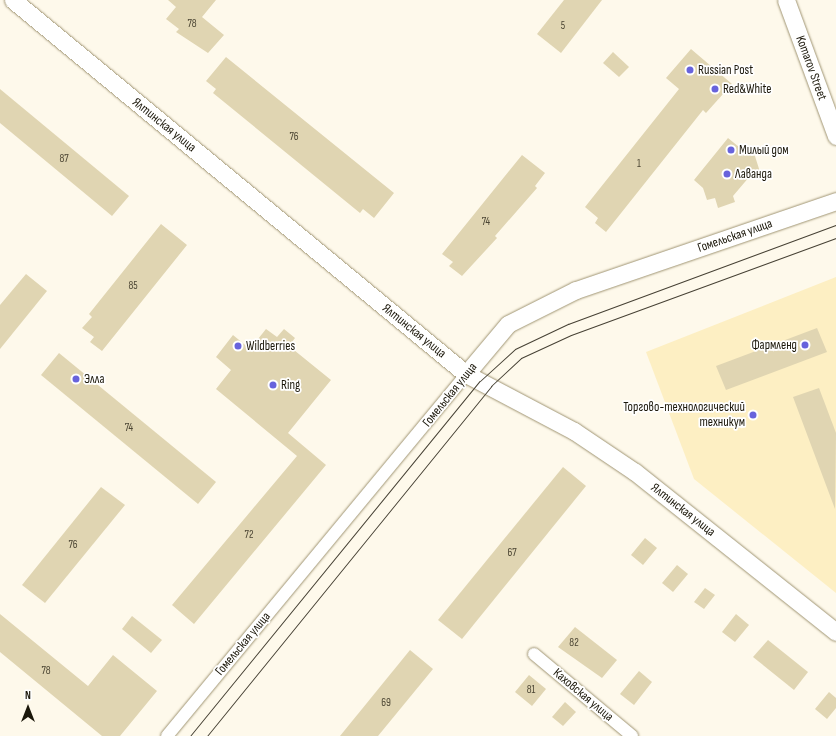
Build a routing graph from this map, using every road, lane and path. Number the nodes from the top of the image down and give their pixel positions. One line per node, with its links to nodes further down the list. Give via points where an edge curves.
1 (13, 0): 5 (main road, Ялтинская улица)
2 (786, 0): 3 (main road, Komarov Street)
3 (836, 136)
4 (836, 201): 5 (main road, Гомельская улица, via 576,290 508,324)
5 (466, 374): 6 (main road, Ялтинская улица, via 574,431 635,472); 8 (street, Гомельская улица)
6 (836, 632)
7 (534, 654): 9 (street, Каховская улица)
8 (167, 736)
9 (632, 736)

